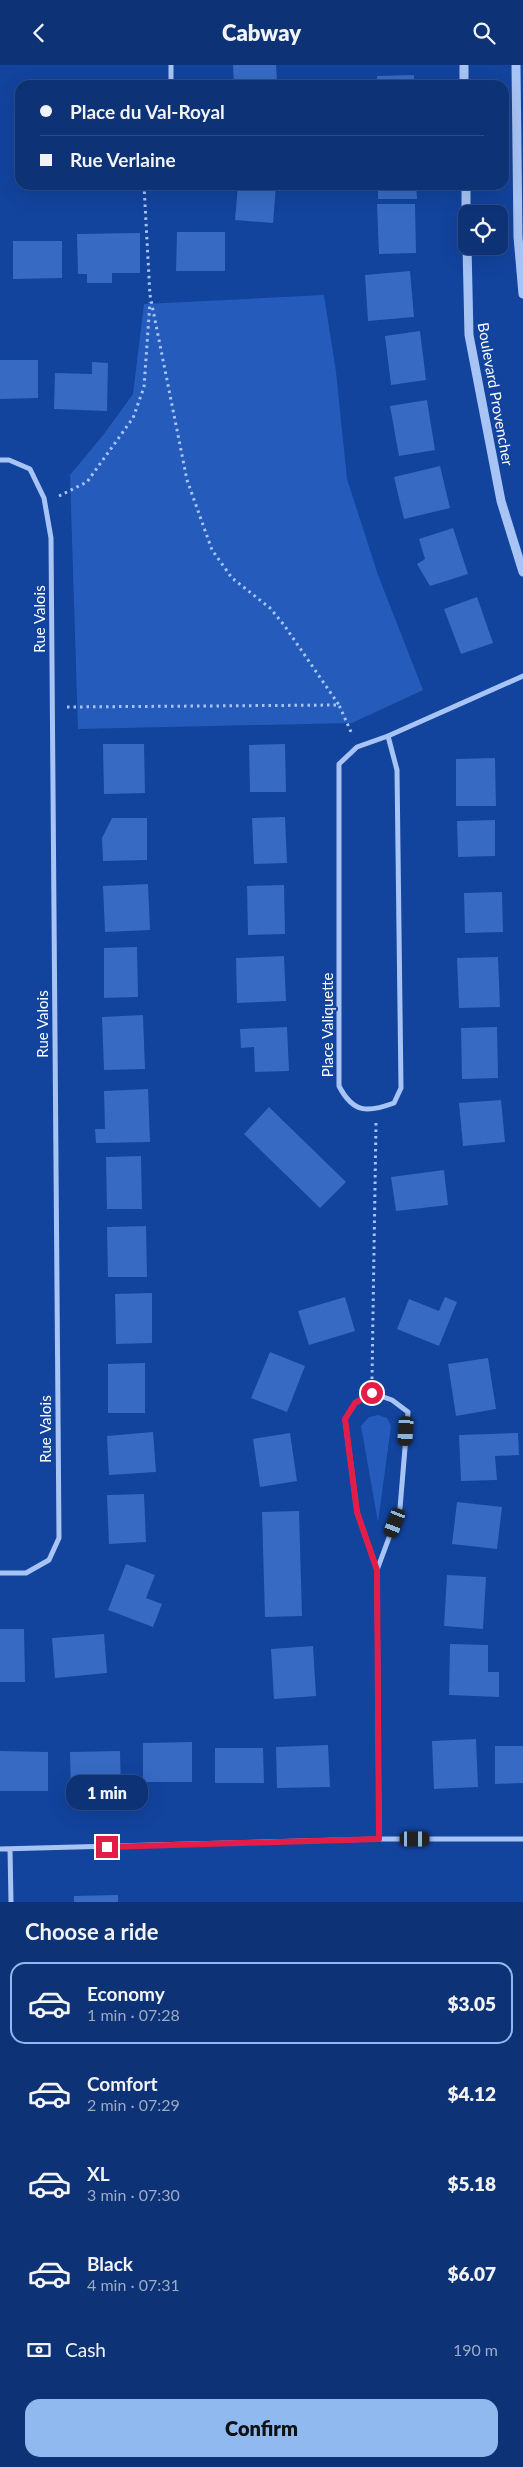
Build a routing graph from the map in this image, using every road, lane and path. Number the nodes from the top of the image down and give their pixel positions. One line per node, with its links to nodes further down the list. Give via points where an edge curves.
1 (171, 65): 4 (street)
2 (464, 65): 5 (street)
3 (516, 65): 11 (street, via 518,237)
4 (171, 80)
5 (464, 80)
6 (144, 190): 10 (path)
7 (466, 190): 8 (street)
8 (466, 205)
9 (467, 255): 14 (street, Boulevard Provencher, via 469,335 501,501)
10 (150, 295): 13 (path, via 144,387 133,418 87,483 62,495); 16 (path, via 187,480 212,550 232,578 270,608 284,625)
11 (523, 295)
12 (0, 460): 13 (street, Rue Valois, via 9,460 30,469)
13 (44, 499): 17 (street, Rue Valois, via 51,538)
14 (523, 573)
15 (523, 676): 18 (street, Place Valiquette)
16 (339, 705): 17 (path); 19 (path)
17 (52, 707): 23 (street, Rue Valois, via 58,1538 49,1559 41,1564 26,1573)
18 (388, 736): 19 (street, Place Valiquette); 20 (street, via 397,770 401,1088 394,1103)
19 (357, 747): 20 (street, Place Valiquette, via 339,764 339,1086 347,1101 359,1109)
20 (377, 1110): 21 (path)
21 (372, 1393): 22 (street, via 355,1403 345,1419 357,1512); 22 (street, via 392,1400 408,1412 400,1507)
22 (377, 1570): 24 (street)
23 (0, 1573)
24 (379, 1839): 25 (street); 27 (street)
25 (523, 1839)
26 (0, 1849): 27 (street)
27 (10, 1849): 28 (street)
28 (11, 1902)

